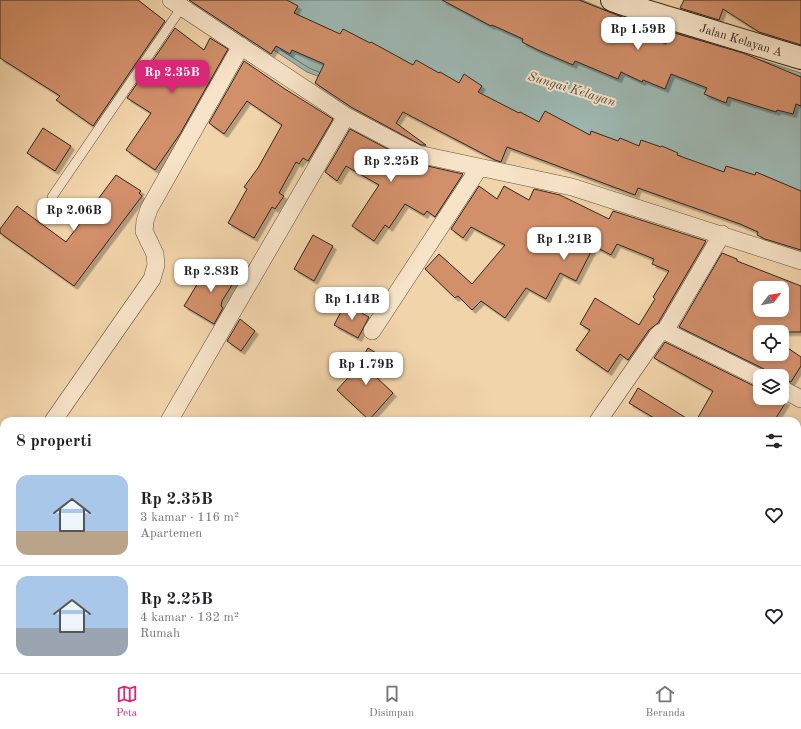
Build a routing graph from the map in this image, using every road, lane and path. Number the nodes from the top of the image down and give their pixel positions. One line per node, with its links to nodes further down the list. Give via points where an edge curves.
1 (612, 0): 4 (street, Jalan Kelayan A)
2 (177, 4): 3 (street); 7 (lane)
3 (241, 46): 5 (street); 15 (street, via 149,209 144,231 155,254 152,279)
4 (801, 58)
5 (346, 116): 6 (street, via 418,154); 16 (street)
6 (479, 168): 8 (street, via 572,186); 11 (street)
7 (52, 198)
8 (722, 234): 9 (street); 10 (street)
9 (801, 261)
10 (665, 331): 12 (street); 17 (street, via 657,336)
11 (372, 332)
12 (753, 374)
13 (789, 392): 14 (street)
14 (801, 398)
15 (56, 417)
16 (171, 417)
17 (601, 417)

